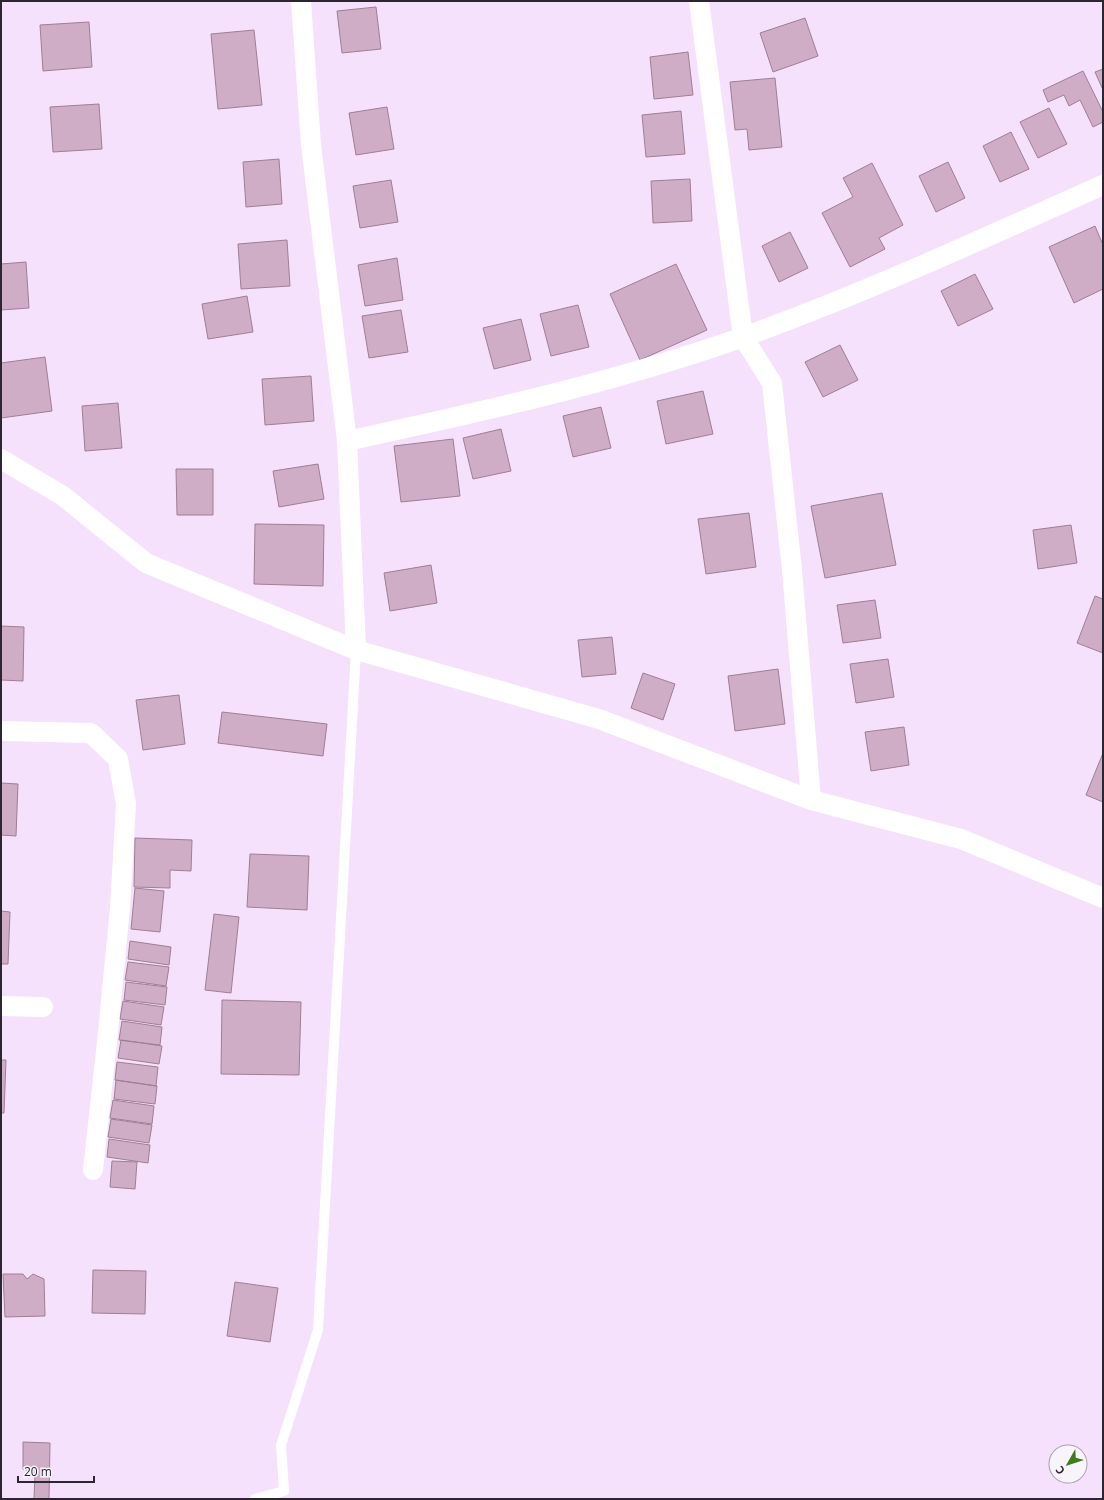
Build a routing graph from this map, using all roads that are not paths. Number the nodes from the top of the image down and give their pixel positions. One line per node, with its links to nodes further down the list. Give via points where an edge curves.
1 (301, 1): 5 (street, via 311,145)
2 (699, 1): 4 (street)
3 (1103, 185): 4 (street, via 894,278)
4 (743, 337): 5 (street, via 635,372 495,409); 9 (street, via 772,383 792,570)
5 (347, 441): 7 (street)
6 (1, 459): 7 (street, via 63,496 146,563)
7 (356, 650): 9 (street, via 599,719); 14 (lane, via 318,1330 281,1445 284,1491)
8 (1, 731): 13 (street, via 91,733 118,759 126,804 112,994)
9 (811, 800): 10 (street, via 961,839)
10 (1103, 898)
11 (1, 1006): 12 (street)
12 (43, 1007)
13 (92, 1170)
14 (255, 1499)

